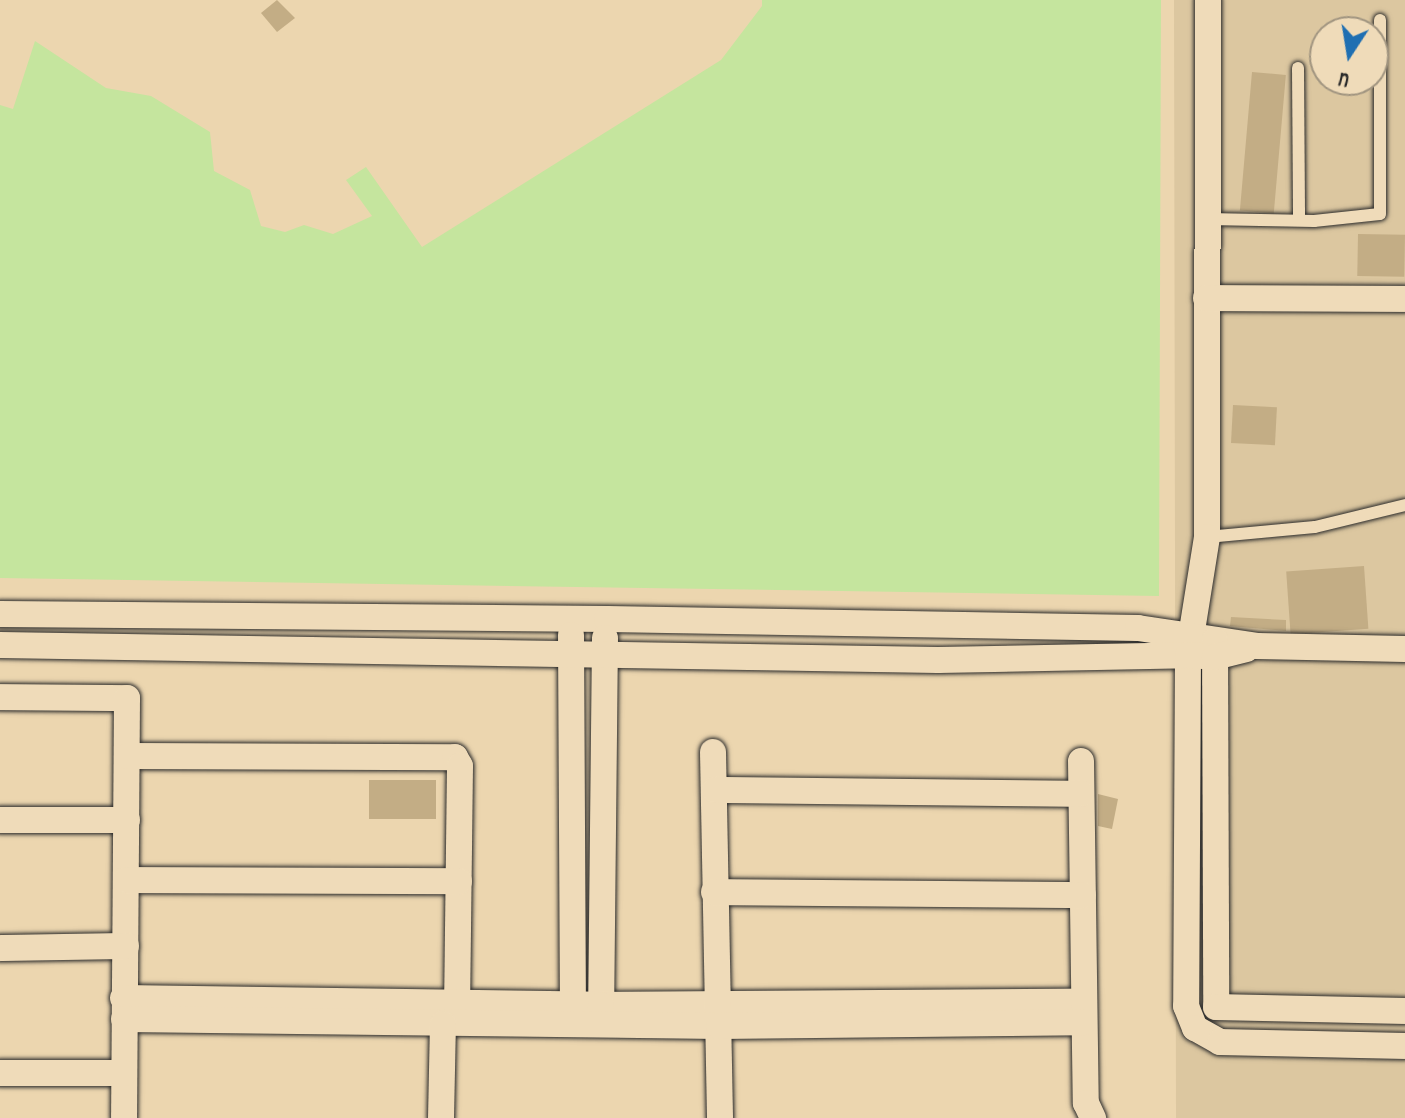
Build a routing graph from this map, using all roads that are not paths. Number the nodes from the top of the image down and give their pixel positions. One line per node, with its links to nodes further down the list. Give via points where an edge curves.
1 (1208, 0): 4 (street)
2 (1298, 68): 5 (lane)
3 (1381, 96): 5 (lane, via 1382,211)
4 (1207, 219): 5 (lane); 6 (street)
5 (1299, 220)
6 (1206, 298): 7 (street); 9 (street)
7 (1405, 299)
8 (1405, 505): 9 (lane, via 1315,527)
9 (1207, 537): 10 (street)
10 (1201, 582): 14 (street); 16 (street)
11 (0, 614): 12 (street)
12 (571, 619): 13 (street); 18 (street)
13 (607, 619): 14 (street, via 1138,628); 19 (street)
14 (1188, 644): 16 (street); 19 (street, via 938,660); 42 (street, via 1186,1006)
15 (0, 645): 18 (street)
16 (1215, 648): 17 (street); 34 (street)
17 (1405, 649)
18 (572, 653): 19 (street); 39 (street)
19 (603, 654): 40 (street)
20 (0, 697): 22 (street, via 127,698)
21 (713, 752): 24 (street)
22 (128, 756): 27 (street); 29 (street, via 455,757 460,766)
23 (1081, 761): 25 (street)
24 (715, 790): 25 (street); 30 (street)
25 (1081, 794): 31 (street)
26 (0, 820): 27 (street)
27 (127, 820): 28 (street)
28 (126, 880): 29 (street); 32 (street)
29 (459, 881): 38 (street)
30 (714, 892): 31 (street); 41 (street)
31 (1083, 895): 37 (street)
32 (126, 946): 33 (street); 35 (street)
33 (0, 948)
34 (1216, 1007): 36 (street); 42 (street)
35 (124, 1009): 38 (street); 45 (street)
36 (1405, 1011)
37 (1084, 1012): 41 (street); 49 (street, via 1086,1103)
38 (450, 1014): 39 (street); 47 (street)
39 (573, 1015): 40 (street)
40 (601, 1015): 41 (street)
41 (718, 1015): 48 (street)
42 (1201, 1033): 43 (street, via 1220,1042)
43 (1405, 1046)
44 (0, 1073): 45 (street)
45 (124, 1073): 46 (street)
46 (124, 1118)
47 (441, 1118)
48 (720, 1118)
49 (1093, 1118)

